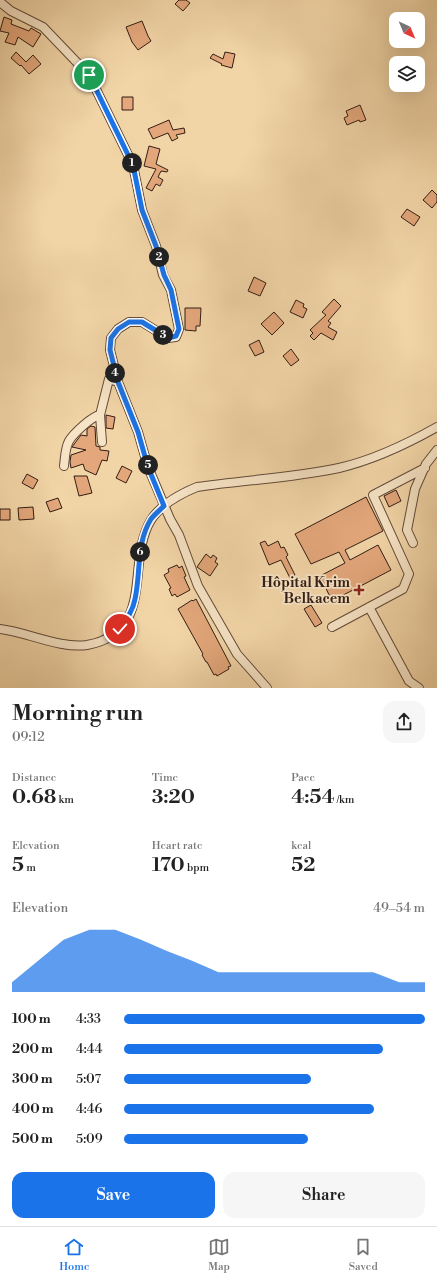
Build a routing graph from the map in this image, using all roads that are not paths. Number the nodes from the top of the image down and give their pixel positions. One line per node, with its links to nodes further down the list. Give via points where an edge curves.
1 (0, 2): 2 (street, via 11,12 43,27 89,75 133,165 142,210 171,290 179,329 176,336 168,338 142,322 129,322 118,329 111,338 110,350)
2 (118, 382): 3 (street, via 109,379); 9 (street)
3 (100, 415): 5 (street); 7 (street, via 87,423 69,441)
4 (437, 427): 9 (street, via 363,461 317,472 197,487 180,494)
5 (102, 442)
6 (437, 450): 8 (street)
7 (64, 466)
8 (425, 468): 10 (street, via 415,489 407,530); 11 (street, via 373,495 409,574 403,589)
9 (164, 506): 13 (street, via 152,519 145,532 135,599 130,615 120,629 105,639 86,645 61,644); 14 (street, via 182,541 198,586 211,609 237,654)
10 (413, 543)
11 (369, 607): 12 (street); 15 (street, via 408,681)
12 (332, 626)
13 (0, 629)
14 (267, 688)
15 (419, 688)

